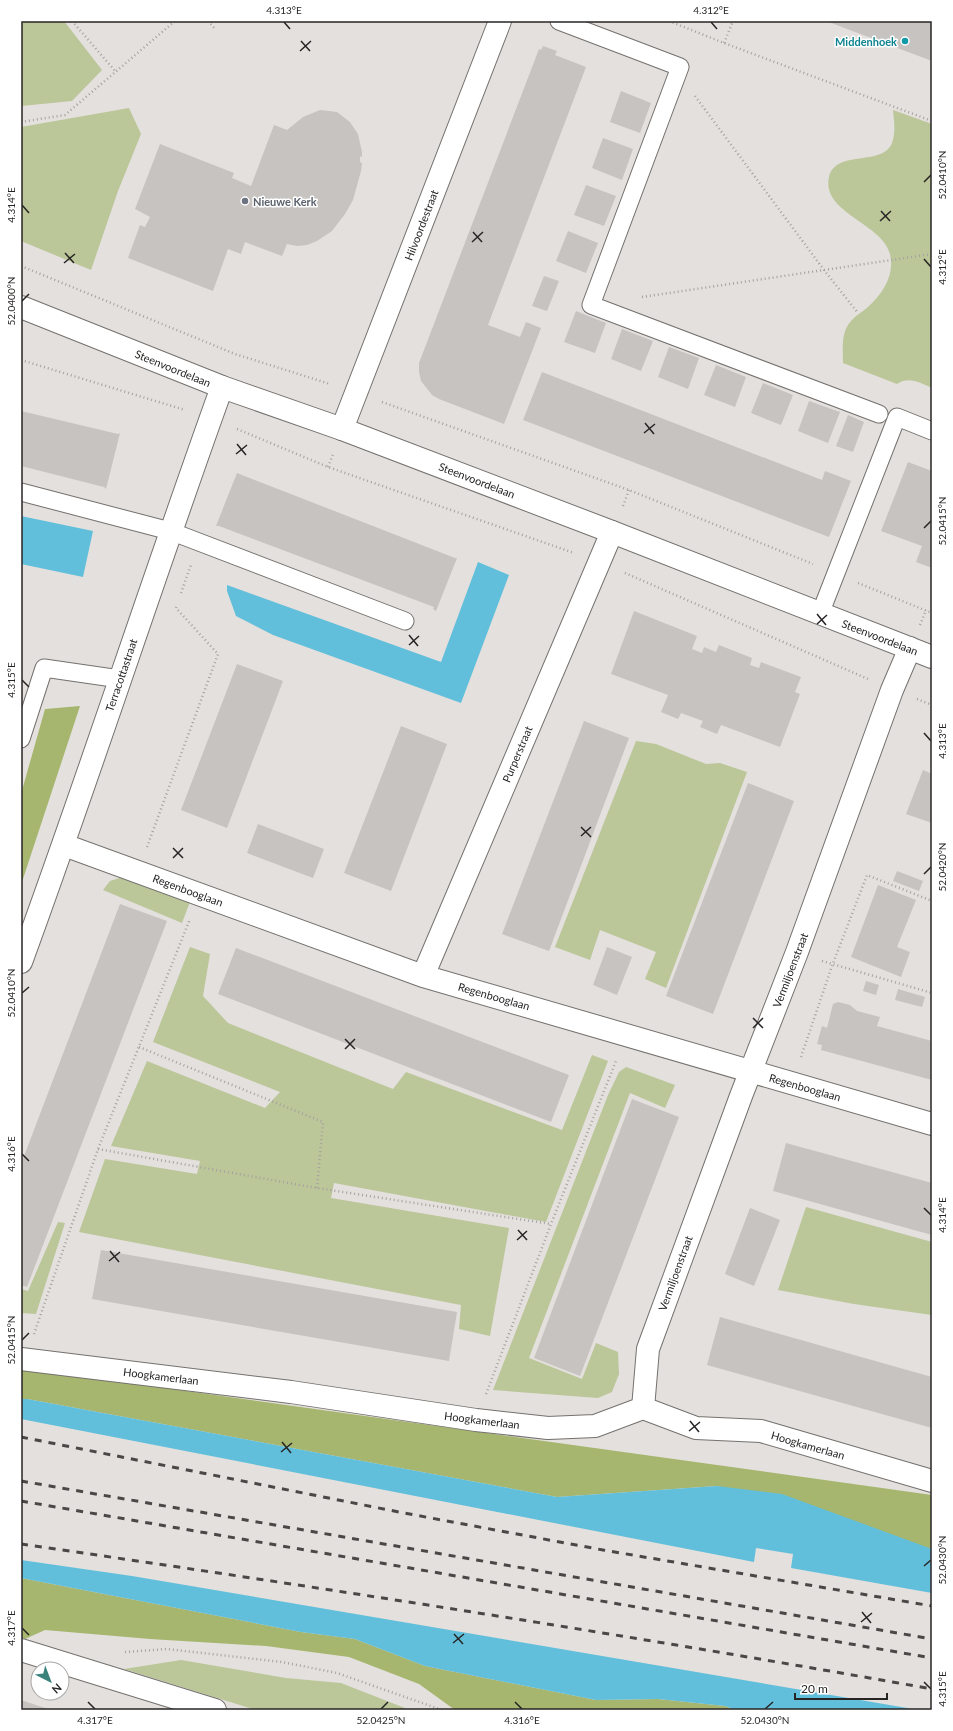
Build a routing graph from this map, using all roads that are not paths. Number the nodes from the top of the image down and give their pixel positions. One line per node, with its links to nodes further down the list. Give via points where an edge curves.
1 (500, 21): 6 (street, Hilvoordestraat)
2 (559, 21): 5 (lane, via 680,67 591,305)
3 (21, 306): 4 (street, Steenvoordelaan)
4 (222, 387): 6 (street, Steenvoordelaan); 9 (street, Terracottastraat)
5 (880, 414)
6 (342, 429): 10 (street, Steenvoordelaan)
7 (932, 431): 11 (lane, via 896,417)
8 (21, 492): 9 (lane)
9 (170, 531): 12 (lane); 15 (street, Terracottastraat)
10 (612, 532): 11 (street, Steenvoordelaan); 19 (street, Purperstraat)
11 (820, 614): 13 (street, Steenvoordelaan)
12 (405, 621)
13 (910, 648): 14 (street, Steenvoordelaan); 20 (street, Vermiljoenstraat, via 892,690 798,952)
14 (932, 656)
15 (120, 679): 16 (lane, via 44,668); 17 (street, Terracottastraat)
16 (21, 739)
17 (64, 845): 18 (street, Terracottastraat); 19 (street, Regenbooglaan)
18 (21, 962)
19 (423, 976): 20 (street, Regenbooglaan)
20 (752, 1071): 21 (street, Regenbooglaan); 23 (street, Vermiljoenstraat, via 648,1349)
21 (932, 1124)
22 (23, 1359): 23 (street, Hoogkamerlaan, via 291,1392 476,1420 548,1428 595,1426)
23 (642, 1408): 24 (street, Hoogkamerlaan, via 696,1428 761,1431)
24 (932, 1481)
25 (21, 1650): 26 (street)
26 (210, 1709)

